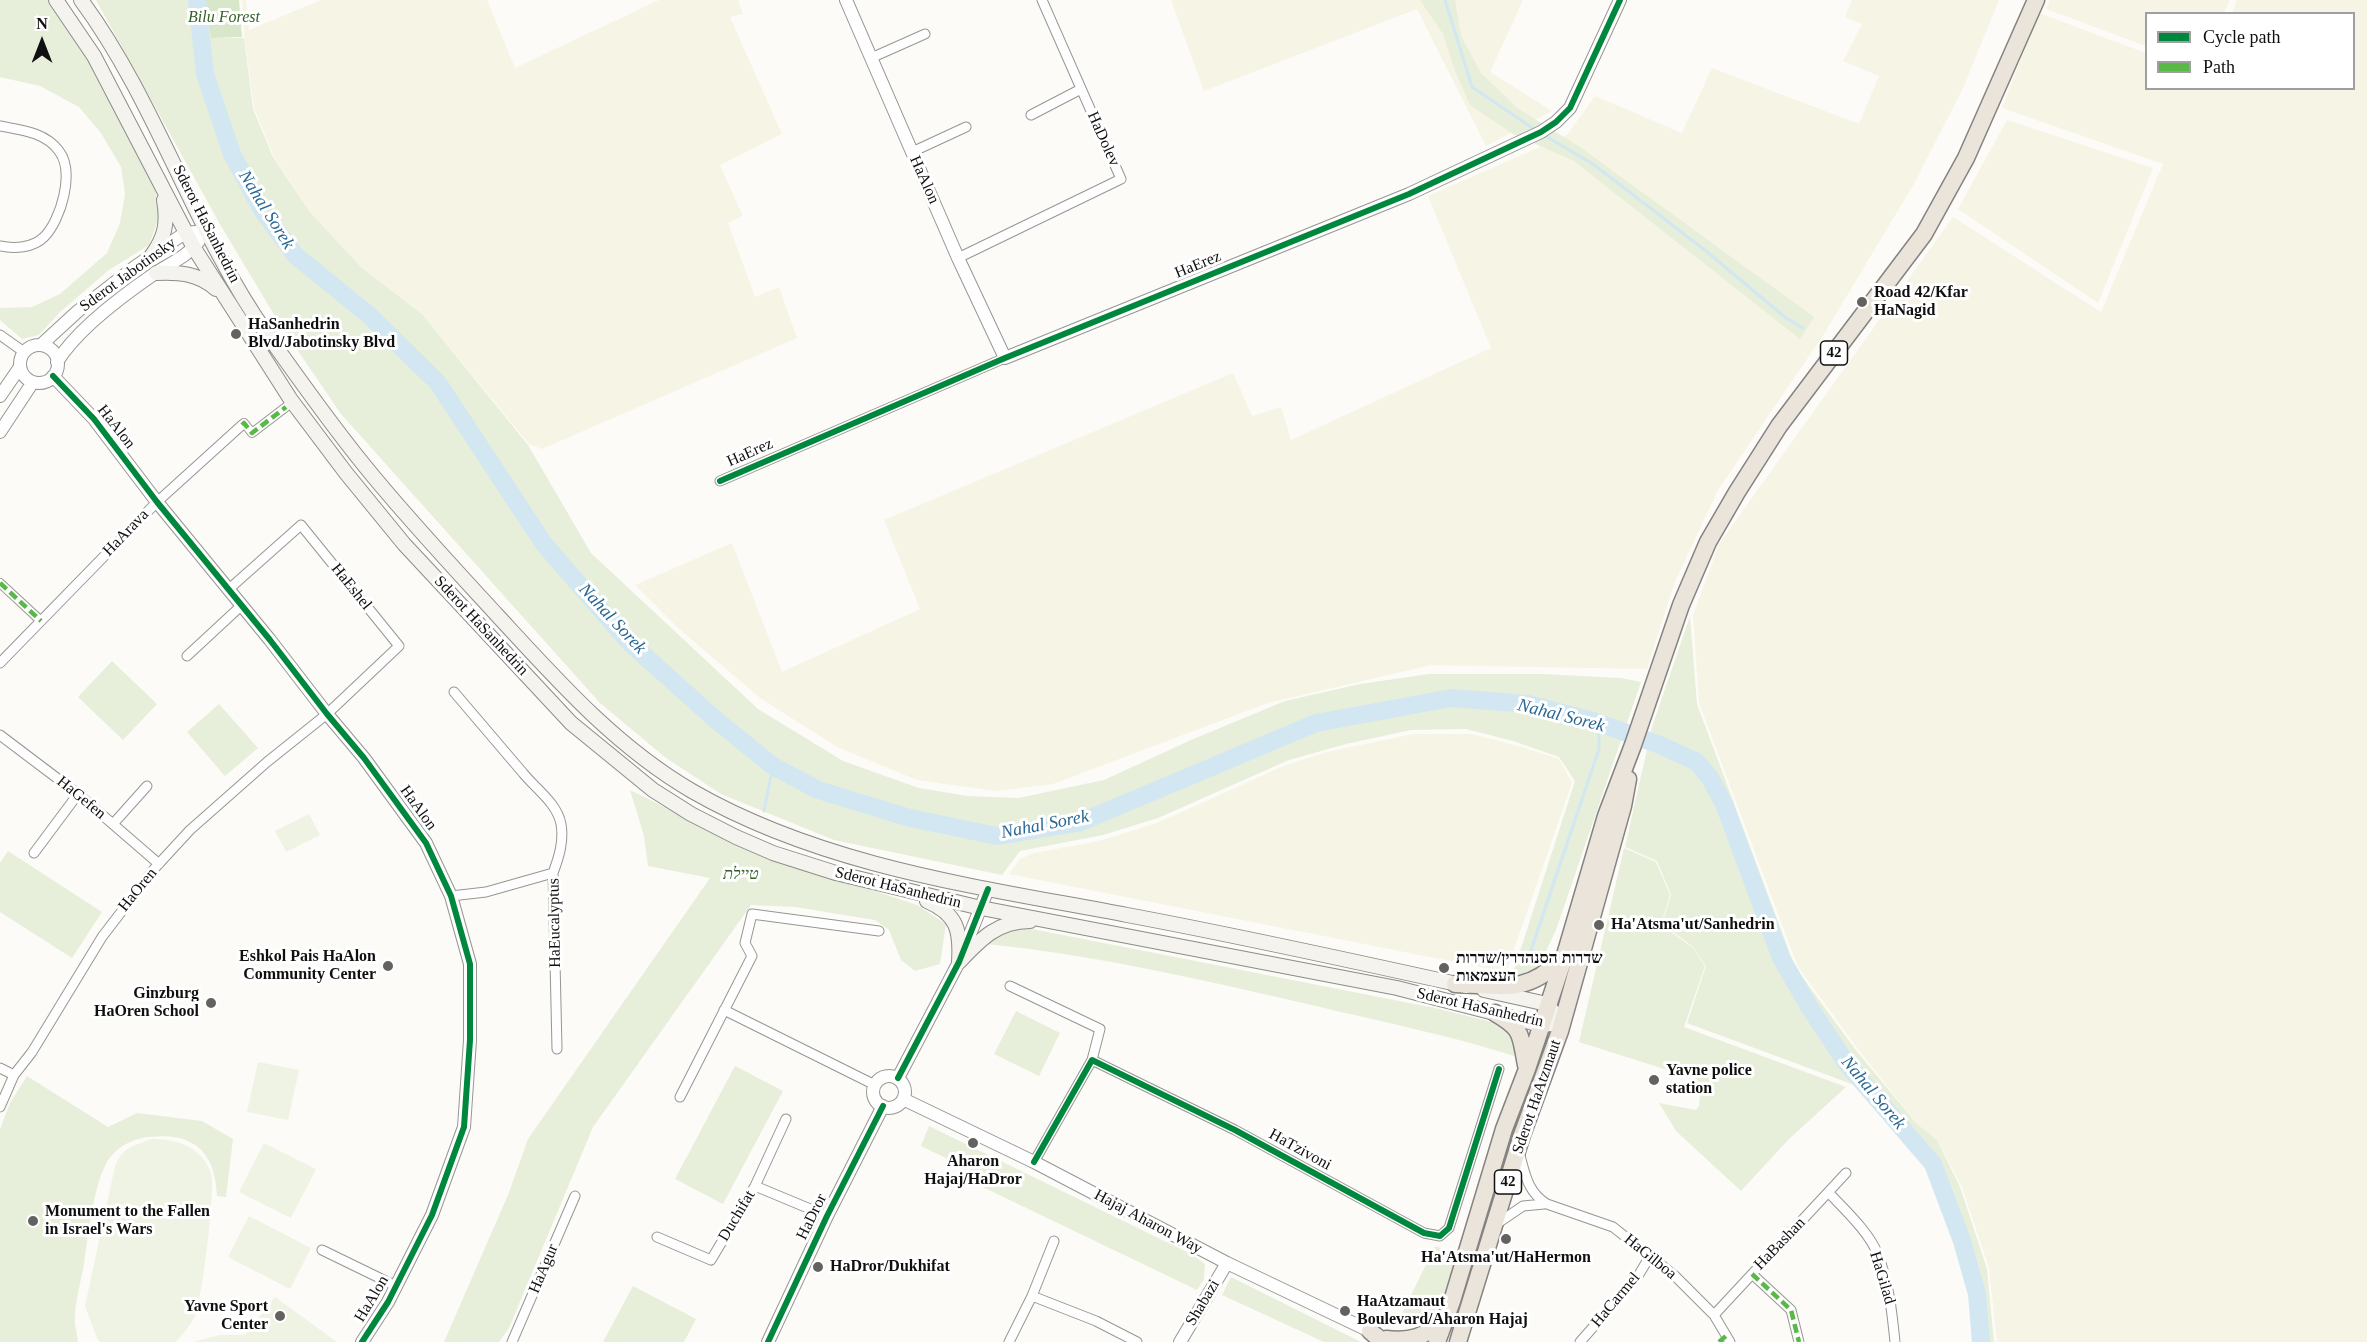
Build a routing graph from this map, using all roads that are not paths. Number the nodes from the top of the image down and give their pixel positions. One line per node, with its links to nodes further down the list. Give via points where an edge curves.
1 (56, 0): 14 (main road, Sderot HaSanhedrin, via 94,56)
2 (81, 0): 15 (main road, Sderot HaSanhedrin, via 126,69)
3 (846, 0): 8 (street, HaAlon)
4 (1042, 0): 9 (street, HaDolev)
5 (1620, 0): 26 (street, HaErez, via 1570,108 1546,129 1409,194)
6 (2036, 0): 46 (highway, 42, via 1966,158 1924,234 1779,426 1708,542 1681,605)
7 (925, 34): 8 (street)
8 (871, 58): 13 (street, HaAlon)
9 (1081, 89): 10 (street); 20 (street, HaDolev, via 1121,179)
10 (1031, 115)
11 (0, 126): 17 (street, via 38,134 58,150 66,166 66,186 55,224 42,239 20,248)
12 (966, 127): 13 (street)
13 (912, 152): 20 (street, HaAlon)
14 (162, 183): 16 (main road, Sderot HaSanhedrin); 19 (main road, via 165,231)
15 (207, 231): 16 (street, Sderot Jabotinsky); 18 (street, Sderot Jabotinsky); 54 (main road, Sderot HaSanhedrin, via 263,329 360,461 552,675 620,742 695,793 793,838 838,854)
16 (184, 233): 18 (main road, Sderot HaSanhedrin); 19 (street, Sderot Jabotinsky)
17 (0, 246)
18 (194, 248): 21 (street, Sderot Jabotinsky); 22 (main road, Sderot HaSanhedrin)
19 (152, 255): 24 (street, Sderot Jabotinsky, via 78,311)
20 (958, 258): 26 (street, HaAlon)
21 (156, 273): 22 (main road, via 178,272 200,278); 27 (street, Sderot Jabotinsky, via 75,337)
22 (224, 297): 53 (main road, Sderot HaSanhedrin, via 291,400 346,473 405,544 597,746 653,790 736,837 804,863)
23 (0, 335): 25 (street)
24 (41, 345): 25 (street); 27 (street, via 50,349)
25 (24, 352): 28 (street)
26 (1005, 358): 35 (street, HaErez)
27 (57, 362): 29 (street)
28 (20, 367): 30 (street); 31 (street)
29 (53, 376): 30 (street); 36 (street, HaAlon, via 94,419)
30 (33, 382): 34 (street)
31 (0, 396)
32 (286, 407): 33 (street, HaArava, via 252,433)
33 (242, 425): 36 (street, HaArava)
34 (0, 432)
35 (720, 481)
36 (157, 502): 38 (street, HaAlon); 40 (street, HaArava)
37 (0, 583): 40 (street)
38 (229, 589): 39 (street, HaAlon); 44 (street, HaEshel, via 301,525 399,646)
39 (242, 605): 41 (street); 44 (street, HaAlon)
40 (41, 621): 42 (street, HaArava)
41 (187, 656)
42 (0, 663)
43 (454, 693): 52 (street, HaEucalyptus, via 549,801 560,822 562,838)
44 (327, 714): 51 (street, HaOren, via 242,783); 55 (street, HaAlon, via 426,843)
45 (0, 735): 48 (street, HaGefen)
46 (1633, 745): 59 (highway, 42, via 1606,816); 66 (highway, 42, via 1623,806)
47 (147, 786): 49 (street)
48 (78, 795): 49 (street, HaGefen); 50 (street)
49 (113, 824): 51 (street, HaGefen)
50 (34, 853)
51 (159, 864): 73 (street, HaOren, via 102,937)
52 (553, 873): 55 (street, via 486,892); 68 (street, HaEucalyptus)
53 (898, 889): 56 (main road, Sderot HaSanhedrin); 60 (main road, via 948,914 958,931)
54 (988, 889): 56 (street); 61 (main road, Sderot HaSanhedrin)
55 (451, 896): 96 (street, HaAlon, via 470,964 464,1127 432,1215)
56 (981, 908): 57 (main road, Sderot HaSanhedrin); 60 (street)
57 (1060, 922): 60 (main road, via 1023,921 999,927 979,940); 65 (main road, Sderot HaSanhedrin, via 1397,988)
58 (879, 931): 64 (street, via 752,914 745,943 752,956)
59 (1564, 955): 61 (highway, via 1545,975 1526,984); 63 (highway, 42)
60 (959, 962): 74 (street)
61 (1455, 984): 63 (main road, Sderot HaSanhedrin)
62 (1010, 986): 69 (street, via 1100,1029)
63 (1547, 1004): 66 (main road, Sderot HaSanhedrin); 67 (highway, 42)
64 (724, 1010): 75 (street); 76 (street)
65 (1495, 1013): 67 (main road, Sderot HaSanhedrin); 72 (highway, via 1519,1031)
66 (1562, 1023): 67 (main road, Sderot HaSanhedrin); 81 (highway, Sderot HaAtzmaut / 42)
67 (1541, 1025): 72 (highway, Sderot HaAtzmaut / 42)
68 (557, 1049)
69 (1092, 1060): 71 (street, HaTzivoni, via 1235,1130 1424,1233 1440,1236 1449,1228); 82 (street)
70 (0, 1068): 73 (street)
71 (1499, 1069)
72 (1527, 1069): 99 (highway, Sderot HaAtzmaut / 42, via 1504,1129)
73 (14, 1075): 79 (street, HaOren)
74 (898, 1078): 75 (street, via 885,1076); 77 (street, via 904,1085)
75 (875, 1084): 78 (street, via 874,1097)
76 (680, 1097)
77 (903, 1099): 78 (street, via 897,1106); 82 (street, Hajaj Aharon Way)
78 (883, 1106): 88 (street, HaDror)
79 (0, 1107)
80 (786, 1119): 84 (street, Duchifat)
81 (1518, 1148): 87 (street, via 1532,1193); 89 (highway, Sderot HaAtzmaut / 42)
82 (1034, 1162): 94 (street, Hajaj Aharon Way)
83 (1846, 1173): 85 (street, HaBashan)
84 (755, 1186): 88 (street); 90 (street, Duchifat, via 711,1260)
85 (1829, 1193): 95 (street, HaBashan); 115 (street, HaGilad, via 1878,1253 1890,1296)
86 (575, 1196): 104 (street, HaAgur)
87 (1547, 1204): 89 (street, HaGilboa, via 1523,1206); 93 (street, HaGilboa, via 1614,1227)
88 (827, 1216): 105 (street, HaDror)
89 (1495, 1225): 98 (highway, Sderot HaAtzmaut / 42)
90 (657, 1237)
91 (1054, 1241): 97 (street)
92 (322, 1250): 96 (street)
93 (1650, 1256): 100 (street, HaGilboa); 112 (street, HaCarmel, via 1638,1276)
94 (1227, 1263): 101 (street, Hajaj Aharon Way); 108 (street, Shabazi)
95 (1752, 1274): 100 (street, HaBashan); 114 (street, via 1791,1310)
96 (396, 1286): 103 (street, HaAlon)
97 (1032, 1296): 106 (street); 107 (street)
98 (1473, 1299): 110 (highway, Sderot HaAtzmaut / 42); 111 (highway)
99 (1447, 1314): 101 (highway, via 1431,1331 1413,1340); 109 (highway, Sderot HaAtzmaut / 42)
100 (1714, 1315): 102 (street, HaGilboa)
101 (1383, 1338)
102 (1729, 1338): 113 (street)
103 (362, 1342)
104 (512, 1342)
105 (768, 1342)
106 (1010, 1342)
107 (1137, 1342)
108 (1180, 1342)
109 (1437, 1342)
110 (1458, 1342)
111 (1469, 1342)
112 (1580, 1342)
113 (1719, 1342)
114 (1799, 1342)
115 (1895, 1342)

